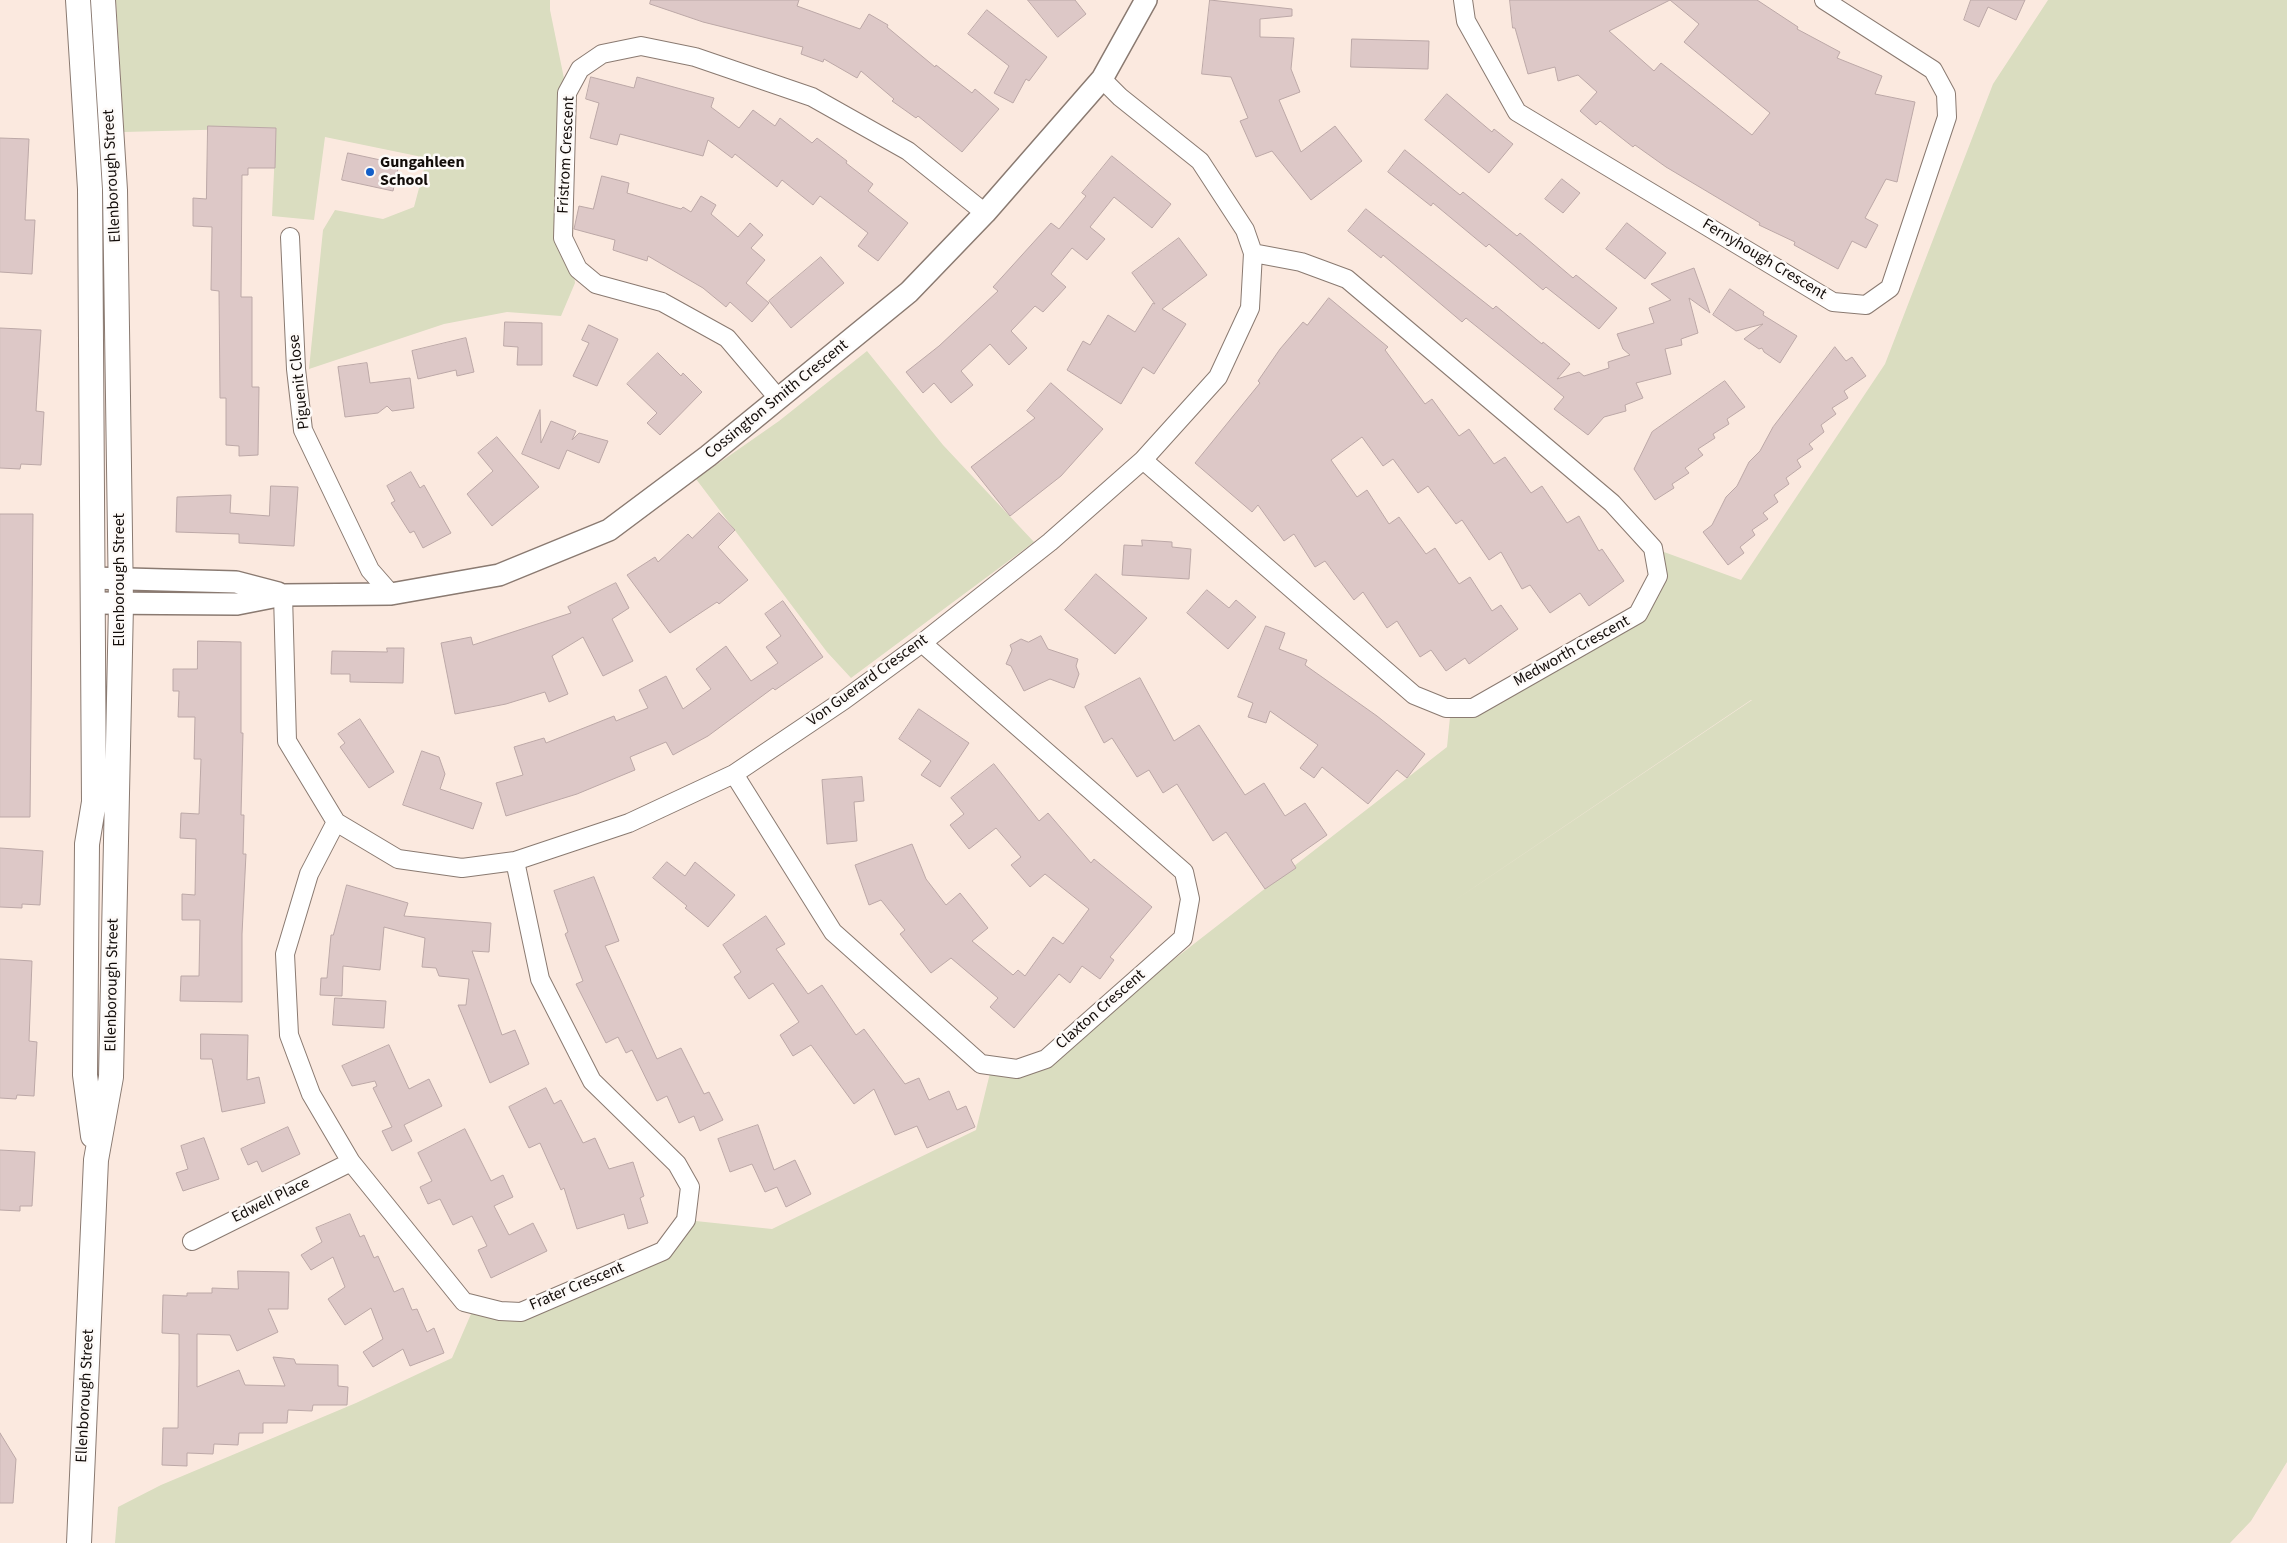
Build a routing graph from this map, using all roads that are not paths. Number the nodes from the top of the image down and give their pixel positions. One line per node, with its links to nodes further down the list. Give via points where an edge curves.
1 (78, 0): 12 (main road, Ellenborough Street, via 90,189)
2 (103, 0): 13 (main road, Ellenborough Street, via 115,190)
3 (1146, 0): 6 (street, Cossington Smith Crescent)
4 (1463, 0): 5 (street, Fernyhough Crescent, via 1466,21 1516,112 1834,302 1866,305 1890,288 1948,117 1946,94 1934,70)
5 (1824, 0)
6 (1102, 79): 7 (street, Cossington Smith Crescent); 9 (street, Von Guerard Crescent, via 1200,161 1245,230)
7 (985, 213): 10 (street, Cossington Smith Crescent, via 909,292); 10 (street, Fristrom Crescent, via 908,151 812,97 695,57 641,46 602,54 580,69 568,93 563,238 578,269 596,284 662,302 727,338)
8 (290, 237): 14 (street, Piguenit Close, via 296,369 303,430 370,570)
9 (1253, 253): 11 (street, Von Guerard Crescent, via 1250,308 1218,377); 11 (street, Medworth Crescent, via 1301,262 1347,279 1612,502 1653,548 1658,576 1655,582 1638,614 1473,708 1446,708 1414,695)
10 (778, 398): 14 (street, Cossington Smith Crescent, via 708,456 608,530 499,575)
11 (1144, 460): 18 (street, Von Guerard Crescent, via 1050,542)
12 (92, 578): 13 (street, Cossington Smith Crescent); 16 (main road, Ellenborough Street)
13 (121, 579): 15 (street, Cossington Smith Crescent, via 236,582); 17 (main road, Ellenborough Street)
14 (391, 594): 15 (street, Cossington Smith Crescent)
15 (283, 595): 17 (street, Cossington Smith Crescent, via 236,604); 20 (street, Von Guerard Crescent, via 287,741)
16 (92, 603): 17 (street, Cossington Smith Crescent); 22 (main road, Ellenborough Street, via 94,802 87,844 85,1075)
17 (121, 604): 22 (main road, Ellenborough Street, via 111,1077)
18 (922, 643): 19 (street, Von Guerard Crescent); 19 (street, Claxton Crescent, via 1184,872 1190,899 1183,938 1046,1059 1017,1069 981,1064 833,932)
19 (734, 774): 21 (street, Von Guerard Crescent, via 629,823)
20 (336, 822): 21 (street, Von Guerard Crescent, via 398,859 462,868); 23 (street, Frater Crescent, via 309,874 285,954 289,1035 311,1094)
21 (515, 862): 23 (street, Frater Crescent, via 540,979 592,1081 677,1164 690,1187 686,1220 663,1251 521,1312 500,1312 464,1302)
22 (96, 1160): 25 (main road, Ellenborough Street)
23 (351, 1162): 24 (street, Edwell Place)
24 (192, 1241)
25 (79, 1543)

